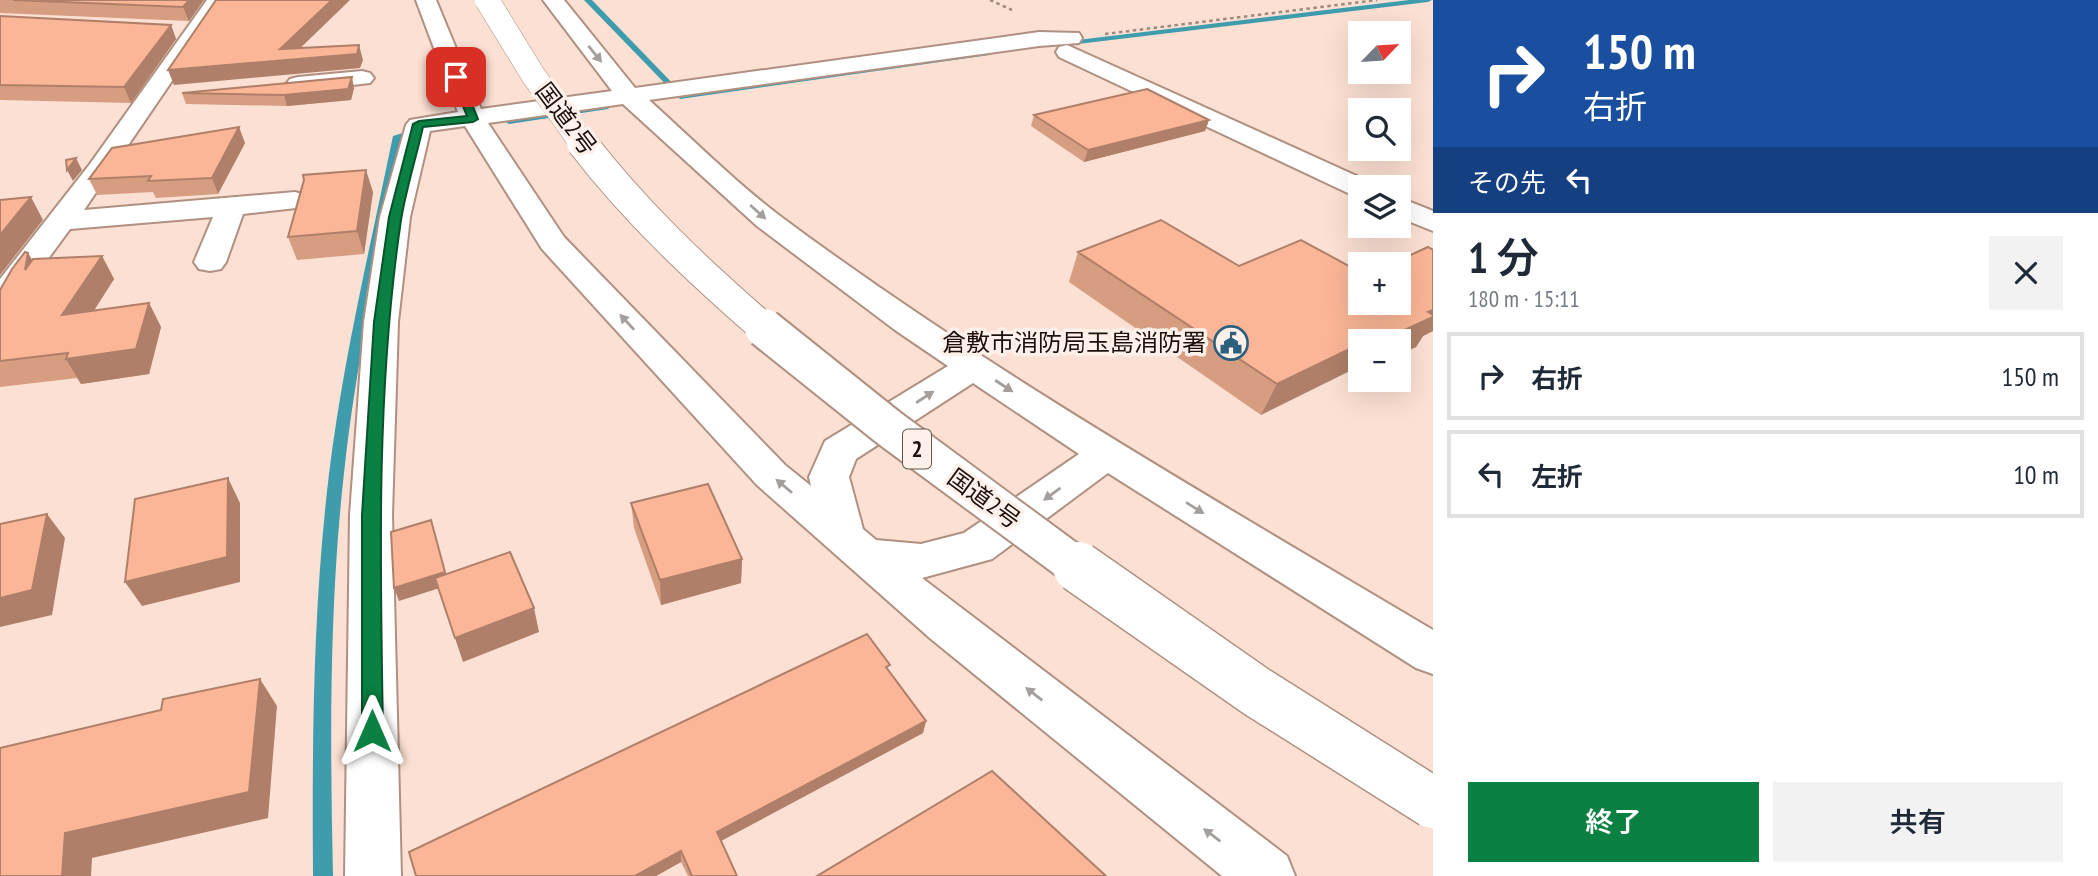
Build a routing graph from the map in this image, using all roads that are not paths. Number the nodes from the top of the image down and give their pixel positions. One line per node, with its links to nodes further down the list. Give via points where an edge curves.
1 (217, 0): 13 (main road, via 186,30 163,96)
2 (426, 0): 8 (main road)
3 (487, 0): 21 (main road, 国道2号 / 2, bridge, via 517,52 586,148 687,258 759,324 905,441 1071,562 1294,718)
4 (553, 0): 7 (main road, one-way to 7)
5 (362, 78): 6 (main road)
6 (269, 86)
7 (657, 92): 8 (main road); 9 (main road, via 1039,39 1069,45); 17 (main road, one-way to 17, via 767,220)
8 (473, 119): 19 (main road, one-way to 8, via 771,475 553,243); 22 (main road, via 419,124 395,217 381,322 371,515)
9 (1348, 182)
10 (295, 201): 11 (main road)
11 (232, 206): 13 (main road); 15 (main road)
12 (1411, 212): 14 (main road)
13 (61, 221): 16 (main road)
14 (1433, 222)
15 (210, 262)
16 (0, 301)
17 (973, 366): 18 (main road, one-way to 18); 19 (main road, one-way to 17, via 829,477 839,451)
18 (1107, 454): 19 (main road, one-way to 19, via 977,547 921,561); 20 (main road, one-way to 20)
19 (855, 547): 23 (main road, one-way to 19)
20 (1433, 654)
21 (1433, 803)
22 (373, 876)
23 (1267, 876)

